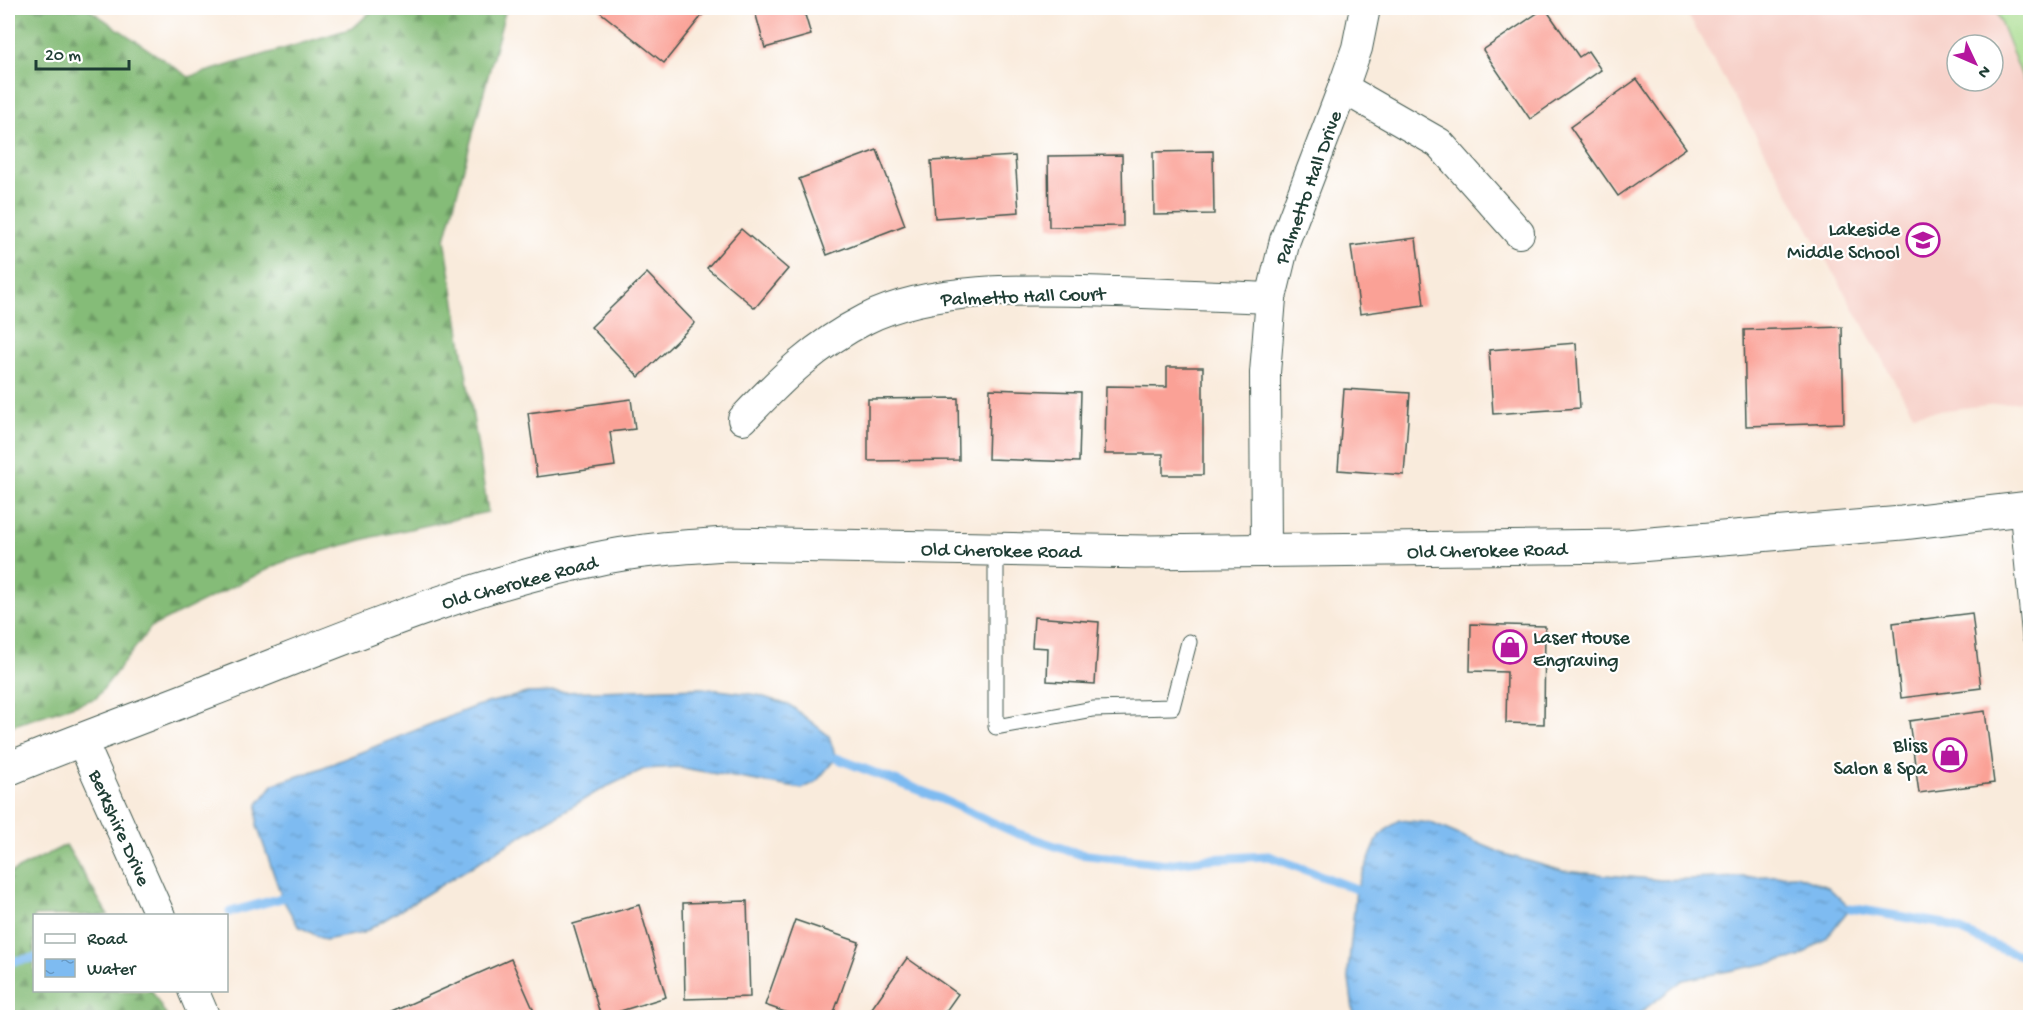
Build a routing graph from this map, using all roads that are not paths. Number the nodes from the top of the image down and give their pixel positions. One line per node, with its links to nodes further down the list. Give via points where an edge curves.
1 (1365, 8): 2 (street, Palmetto Hall Drive)
2 (1343, 88): 3 (street, via 1439,143); 4 (street, Palmetto Hall Drive, via 1285,240)
3 (1519, 233)
4 (1271, 297): 5 (street, Palmetto Hall Court, via 1068,291 977,292 920,300 867,318 820,346 784,375); 8 (street, Palmetto Hall Drive, via 1265,373)
5 (743, 419)
6 (2024, 509): 8 (street, Old Cherokee Road, via 1627,546); 9 (lane)
7 (996, 549): 8 (street, Old Cherokee Road); 10 (lane, via 996,727 1093,709 1172,707); 11 (street, Old Cherokee Road, via 727,544 594,559 441,602)
8 (1266, 550)
9 (2031, 638)
10 (1190, 642)
11 (81, 739): 12 (street, Old Cherokee Road); 13 (street, Berkshire Drive)
12 (8, 769)
13 (160, 914)
14 (194, 992): 15 (street)
15 (205, 1017)

